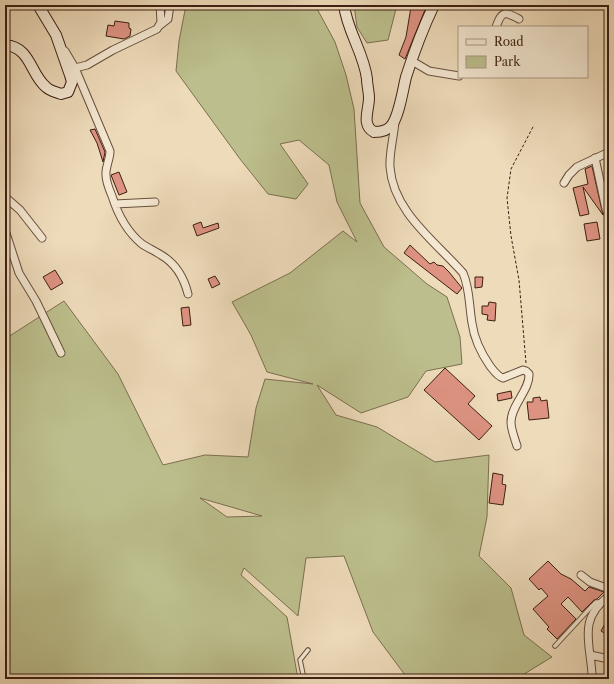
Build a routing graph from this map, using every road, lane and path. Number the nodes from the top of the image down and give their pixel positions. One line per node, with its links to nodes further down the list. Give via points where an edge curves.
1 (38, 5): 9 (main road)
2 (160, 5): 8 (street)
3 (170, 5): 8 (street, via 168,20)
4 (344, 5): 14 (main road, via 366,74 369,99 366,120 368,127 374,132 380,132 391,126)
5 (434, 5): 11 (main road)
6 (519, 20): 7 (street, via 508,13 504,14 499,18)
7 (496, 26)
8 (159, 27): 12 (street, via 88,65)
9 (56, 36): 10 (main road, via 72,82 68,92 61,94 46,87 23,54 14,47); 12 (street)
10 (5, 45)
11 (412, 61): 13 (street, via 429,71); 14 (main road)
12 (74, 68): 21 (street, via 110,151 106,180)
13 (458, 76)
14 (396, 118): 27 (street, via 390,168 402,203 409,216 463,273 477,342 497,375 503,378)
15 (534, 125): 27 (path, via 511,169 507,198 519,280)
16 (609, 152): 17 (street)
17 (595, 158): 18 (street, via 577,167); 22 (street)
18 (564, 183)
19 (5, 197): 24 (street, via 20,210)
20 (156, 202): 21 (street)
21 (115, 204): 25 (street, via 122,221 133,236 150,250 169,260 175,267 186,284)
22 (609, 217)
23 (5, 230): 26 (street, via 19,273)
24 (42, 238)
25 (188, 294)
26 (61, 353)
27 (526, 371): 28 (street, via 530,377 511,418)
28 (518, 446)
29 (581, 575): 30 (street, via 590,582)
30 (609, 589)
31 (609, 596): 32 (street)
32 (601, 602): 33 (lane, via 596,602); 35 (street, via 587,628)
33 (555, 646)
34 (308, 650): 37 (lane, via 300,660)
35 (590, 655): 36 (street); 38 (street)
36 (609, 659)
37 (304, 679)
38 (591, 679)

